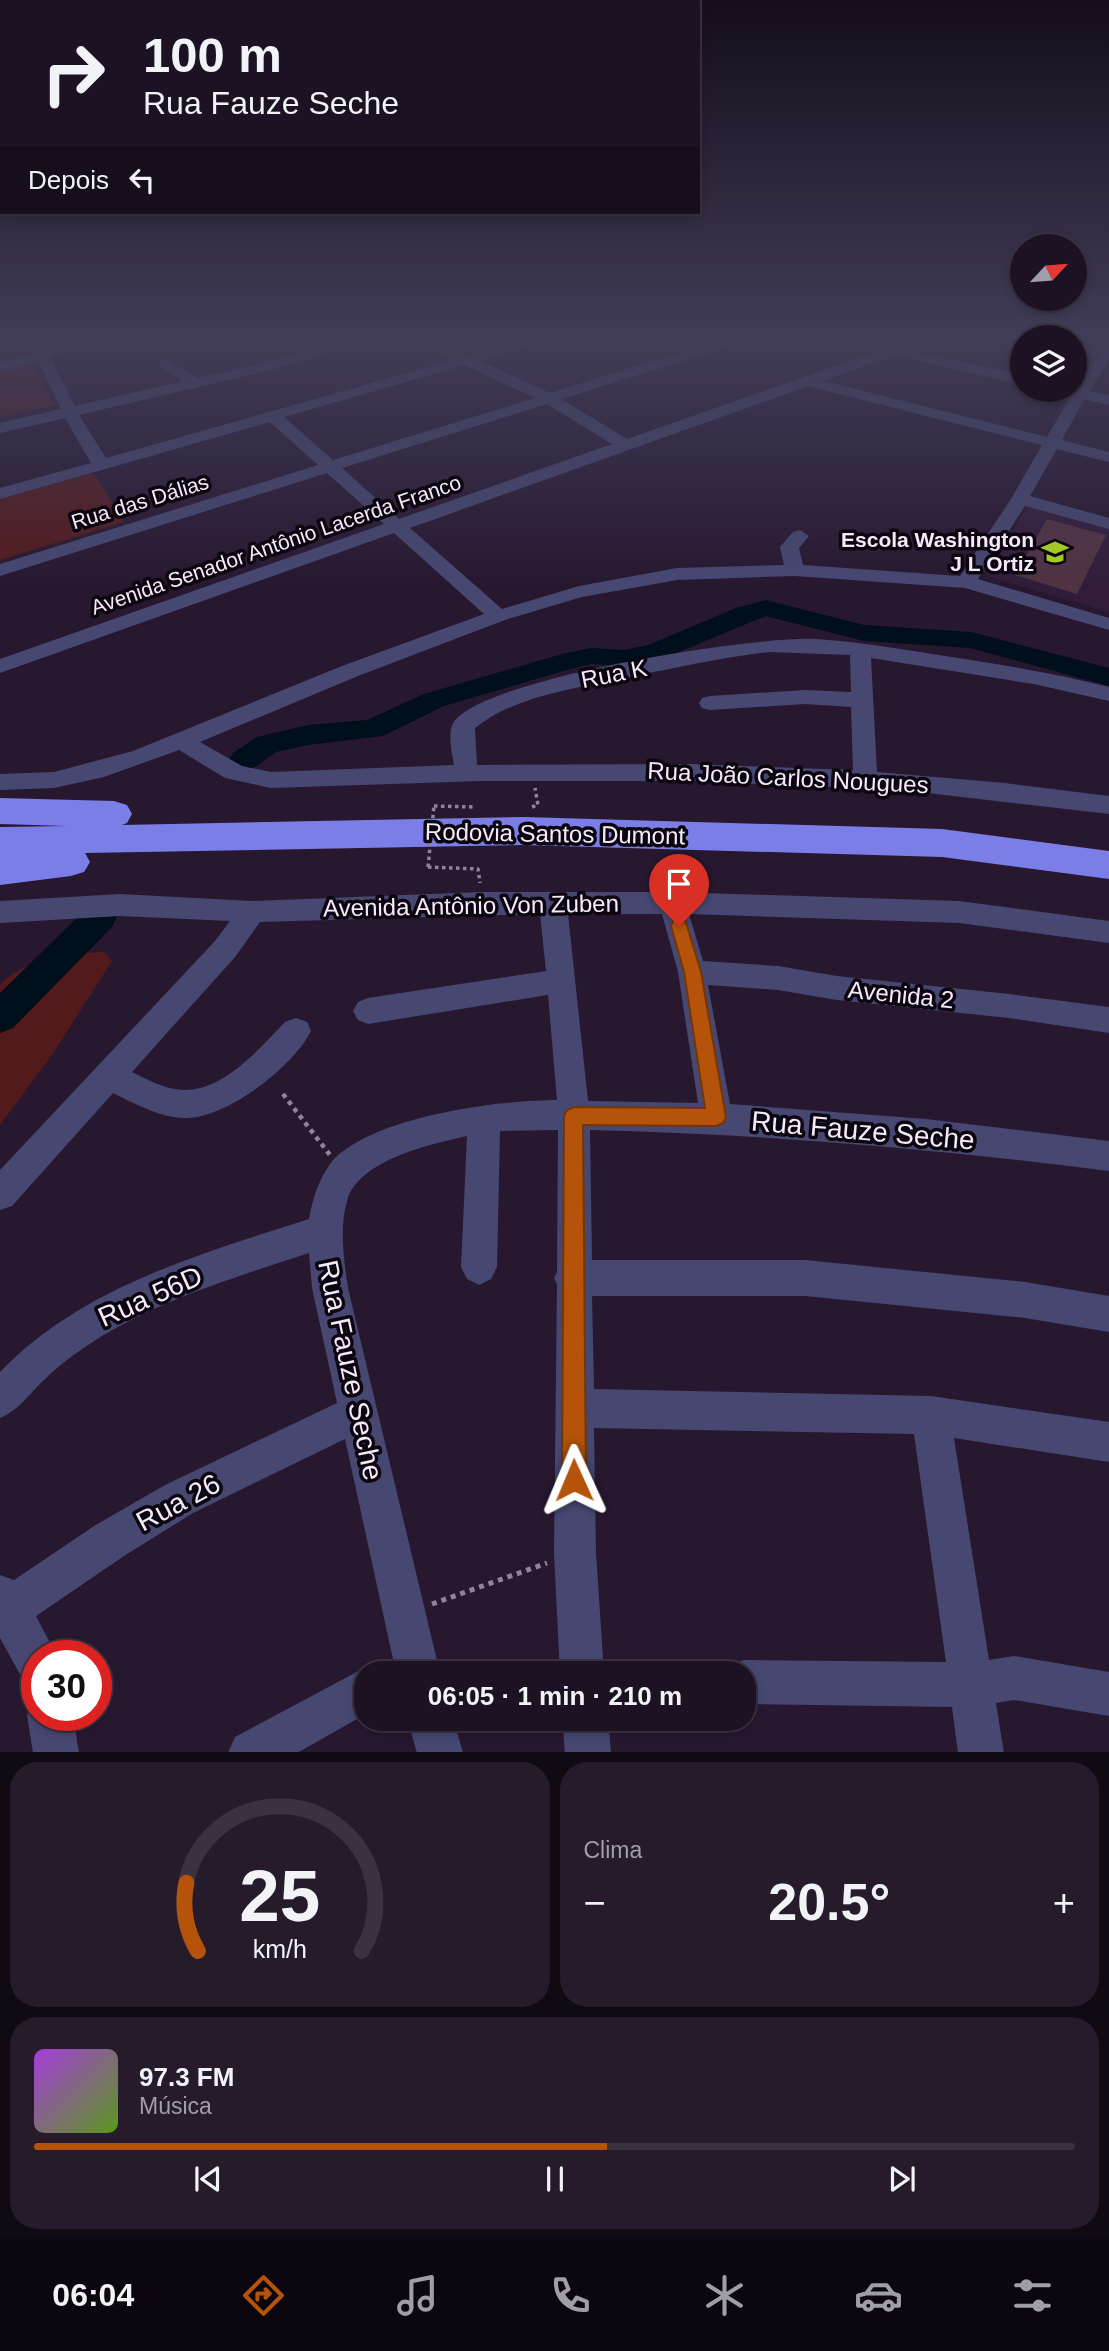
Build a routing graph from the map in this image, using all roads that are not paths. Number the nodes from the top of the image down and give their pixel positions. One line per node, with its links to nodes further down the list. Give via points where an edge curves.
1 (24, 422): 10 (street)
2 (76, 422): 14 (street)
3 (252, 422): 14 (street)
4 (279, 422): 15 (street)
5 (473, 422): 15 (street, Rua das Dálias)
6 (587, 422): 12 (street)
7 (693, 422): 12 (street, Avenida Senador Antônio Lacerda Franco)
8 (968, 422): 11 (street)
9 (1061, 422): 11 (street)
10 (0, 428)
11 (1052, 443): 13 (street); 17 (street)
12 (626, 446): 19 (street, Avenida Senador Antônio Lacerda Franco)
13 (1109, 457)
14 (101, 464): 16 (street)
15 (330, 467): 19 (street); 21 (street, Rua das Dálias)
16 (0, 494)
17 (1020, 499): 18 (street); 23 (street)
18 (1109, 524)
19 (395, 527): 24 (street); 27 (street, Avenida Senador Antônio Lacerda Franco)
20 (800, 536): 22 (street, via 789,547)
21 (0, 570)
22 (794, 570): 23 (street); 24 (street, via 711,571 635,580)
23 (966, 583): 25 (street)
24 (498, 616): 31 (street)
25 (1109, 624)
26 (860, 650): 28 (street, Rua K); 29 (street); 32 (street, Rua K, via 770,646 563,683 471,718 461,734)
27 (2, 660)
28 (1109, 694)
29 (863, 700): 30 (street, via 805,697); 33 (street)
30 (710, 703)
31 (182, 741): 32 (street, via 226,771 247,778); 34 (street, via 104,769 54,780)
32 (466, 771): 33 (street, Rua João Carlos Nougues, via 751,773)
33 (865, 779): 35 (street, Rua João Carlos Nougues)
34 (0, 782)
35 (1109, 805)
36 (0, 811): 37 (highway, via 237,818)
37 (407, 832): 38 (highway, Rodovia Santos Dumont); 41 (highway, Rodovia Santos Dumont, via 942,843)
38 (0, 841)
39 (111, 857): 40 (highway, Rodovia Santos Dumont); 42 (highway); 43 (highway, Rodovia Santos Dumont, via 408,853 816,859 990,868)
40 (0, 860)
41 (1109, 865)
42 (0, 870)
43 (1109, 883)
44 (553, 903): 45 (street, Avenida Antônio Von Zuben); 47 (street, Avenida Antônio Von Zuben); 50 (street)
45 (672, 903): 48 (street, Avenida Antônio Von Zuben, via 959,912); 49 (street)
46 (0, 912): 47 (street, Avenida Antônio Von Zuben, via 120,905)
47 (252, 912): 54 (street, via 225,948)
48 (1109, 932)
49 (692, 972): 52 (street, Avenida 2, via 778,978); 56 (street)
50 (561, 981): 51 (street); 55 (street)
51 (368, 1011)
52 (1109, 1020)
53 (296, 1031): 54 (street, via 259,1069 200,1101 185,1104)
54 (107, 1075): 59 (street)
55 (574, 1116): 56 (street, Rua Fauze Seche); 57 (street, Rua Fauze Seche); 62 (street)
56 (716, 1117): 58 (street, Rua Fauze Seche, via 898,1131)
57 (484, 1118): 60 (street, Rua Fauze Seche, via 396,1142 344,1173 332,1193); 61 (street)
58 (1109, 1156)
59 (0, 1194)
60 (324, 1231): 64 (street, Rua 56D, via 139,1296 70,1333 22,1373); 66 (street, Rua Fauze Seche, via 330,1288)
61 (479, 1267)
62 (572, 1278): 63 (street, via 805,1278 1025,1300); 65 (street)
63 (1109, 1314)
64 (0, 1399)
65 (573, 1408): 67 (street); 72 (street)
66 (358, 1413): 69 (street, Rua 26, via 179,1499); 71 (street, Rua Fauze Seche, via 403,1614)
67 (930, 1415): 68 (street); 74 (street)
68 (1109, 1442)
69 (5, 1602): 70 (street)
70 (26, 1640)
71 (408, 1661)
72 (581, 1661)
73 (756, 1682): 74 (street)
74 (969, 1685): 75 (street, via 1014,1678); 84 (street)
75 (1109, 1694)
76 (354, 1696): 81 (street)
77 (53, 1731): 80 (street)
78 (434, 1731): 82 (street)
79 (586, 1731): 83 (street)
80 (56, 1752)
81 (251, 1752)
82 (440, 1752)
83 (588, 1752)
84 (981, 1752)

